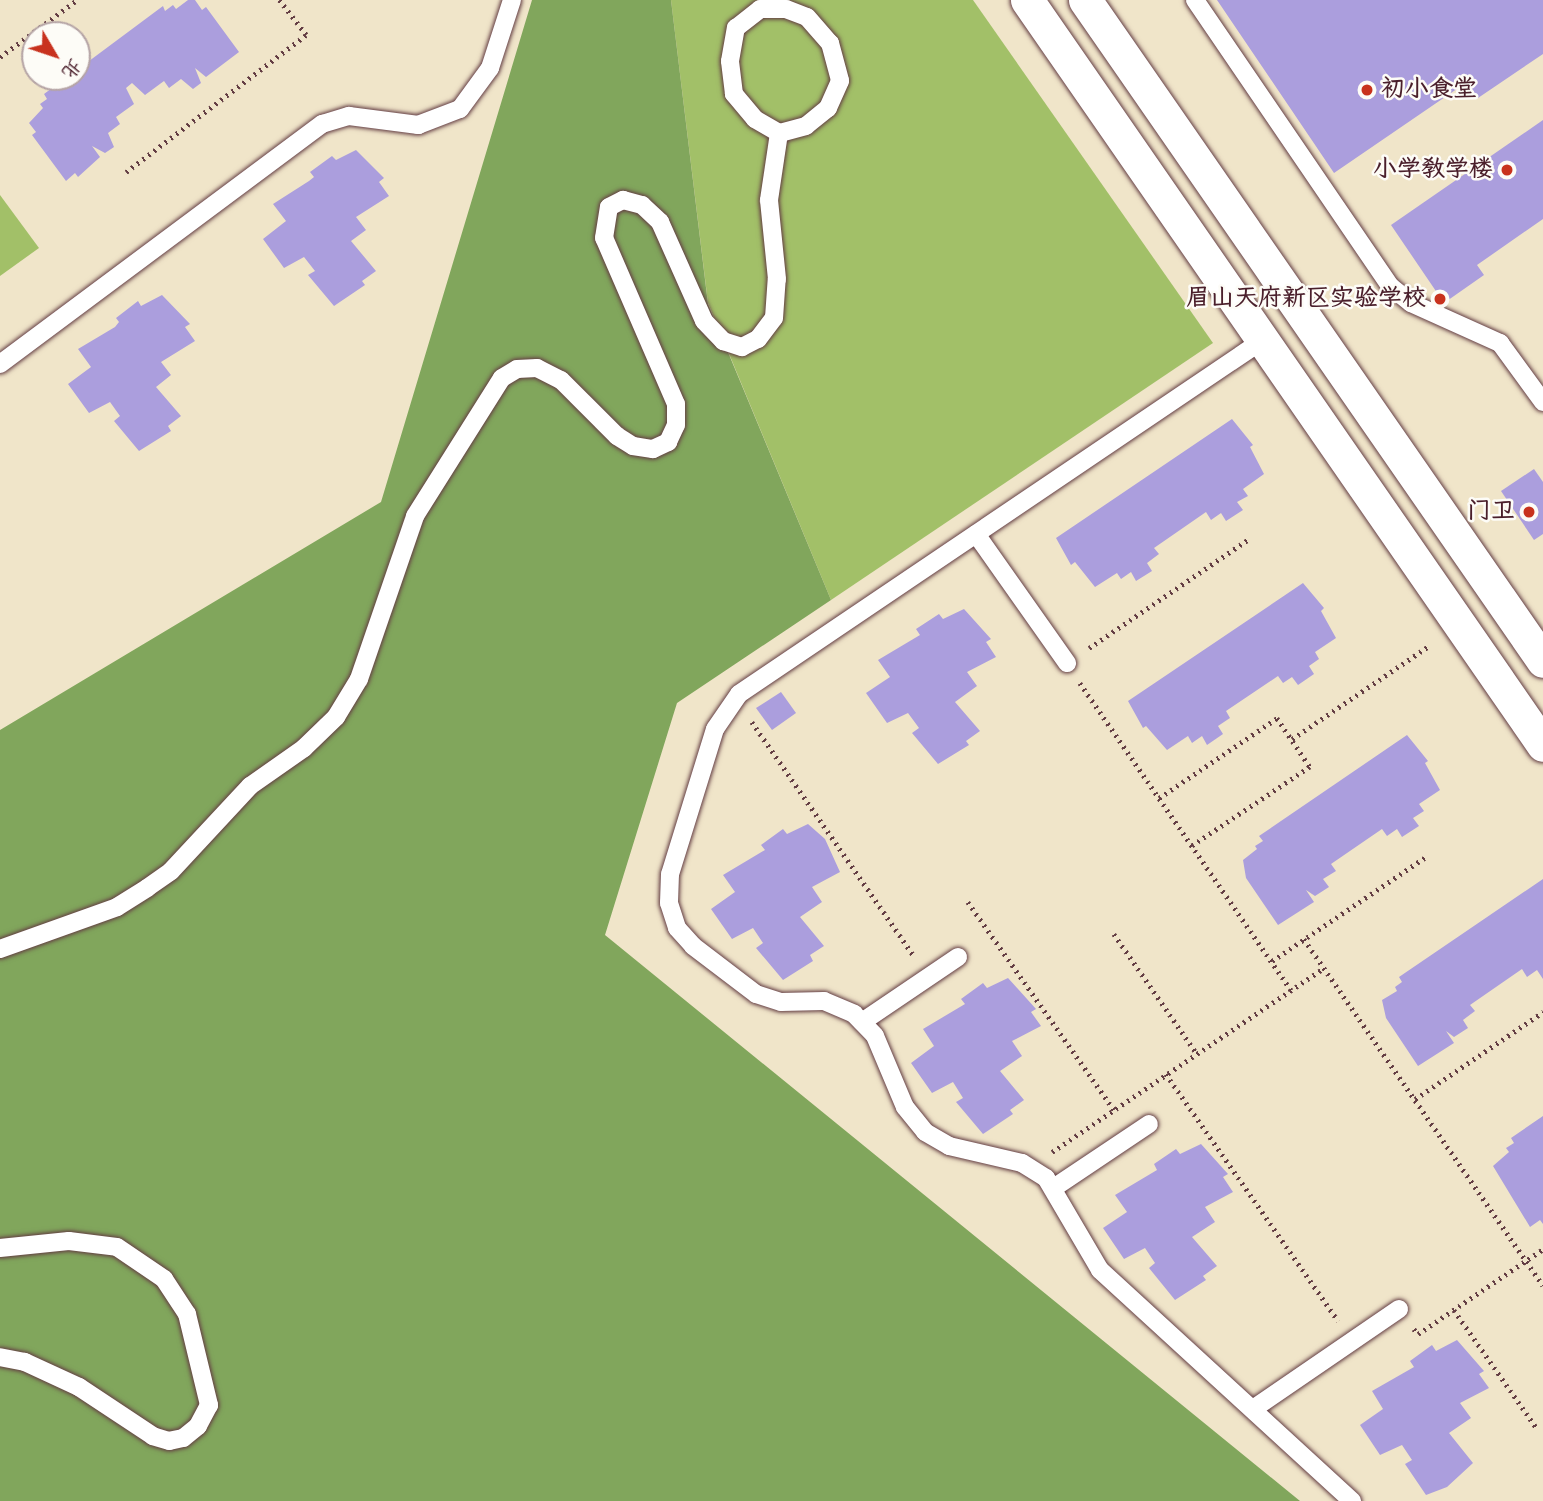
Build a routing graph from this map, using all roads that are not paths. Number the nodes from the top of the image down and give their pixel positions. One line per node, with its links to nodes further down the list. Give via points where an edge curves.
1 (512, 0): 8 (lane, via 490,68 460,109 418,125 349,116 322,124)
2 (1027, 0): 7 (street)
3 (1085, 0): 11 (street)
4 (1195, 0): 9 (lane, via 1390,286 1411,303 1500,343)
5 (760, 4): 6 (lane, via 736,28 730,61 734,94 755,119); 6 (lane, via 807,17 830,43 840,81 828,108 806,126)
6 (779, 133): 14 (lane, via 769,200 777,279 774,318 758,339 742,347 723,341 704,321 660,222 632,202 623,200 609,208 604,238 676,404 676,425 668,442 653,449 633,446 561,380 537,368 517,369 502,378 415,516 359,679 336,717 304,748 250,786 171,871 117,907)
7 (1263, 340): 10 (lane); 13 (street)
8 (0, 364)
9 (1543, 402)
10 (976, 534): 12 (lane); 16 (lane, via 735,698 715,729 670,874 673,917 692,946 756,994 781,1002 824,1001)
11 (1543, 661)
12 (1067, 663)
13 (1543, 745)
14 (0, 949)
15 (958, 957): 16 (lane)
16 (862, 1022): 18 (lane, via 881,1047 905,1107 925,1132 949,1146 1030,1167)
17 (1149, 1124): 18 (lane)
18 (1055, 1187): 22 (lane, via 1090,1259)
19 (0, 1248): 21 (lane, via 69,1241 117,1247 164,1279 187,1314 209,1405 198,1426 183,1438 169,1441 153,1436 79,1387 25,1362)
20 (1399, 1309): 22 (lane)
21 (0, 1357)
22 (1253, 1409): 23 (lane)
23 (1352, 1501)

